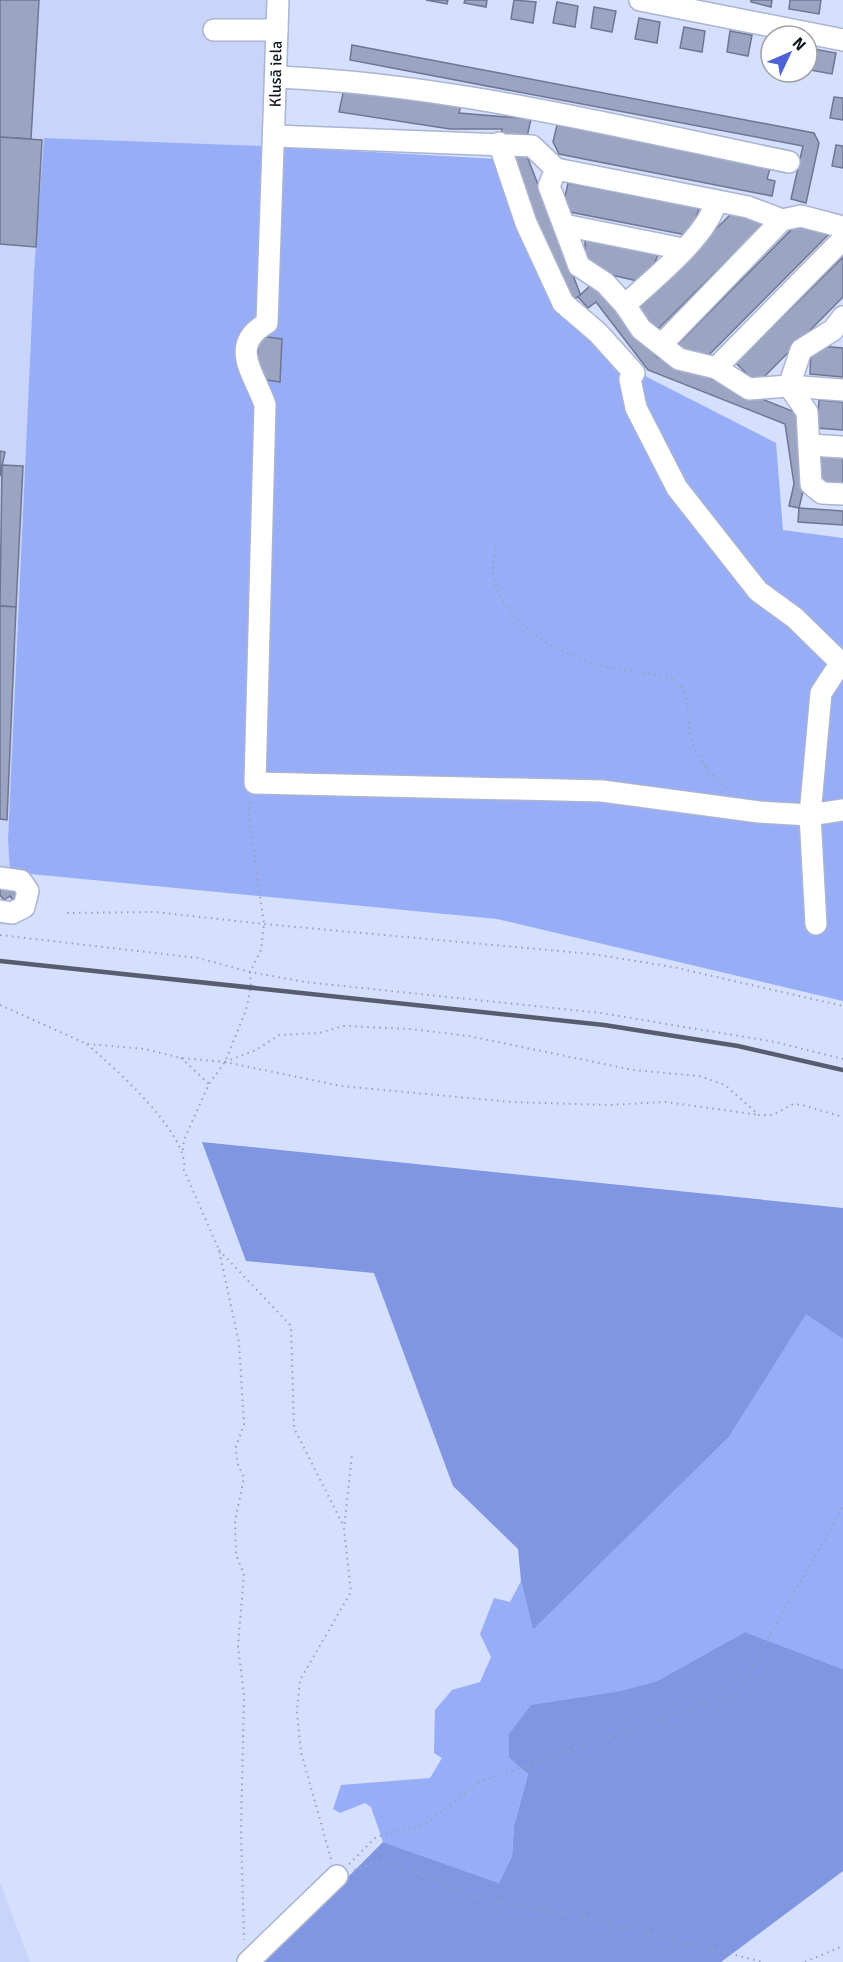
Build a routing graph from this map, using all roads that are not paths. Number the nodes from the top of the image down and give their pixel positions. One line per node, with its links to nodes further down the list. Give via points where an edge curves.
1 (278, 0): 4 (street, Klusā iela)
2 (640, 0): 5 (street)
3 (214, 30): 4 (street)
4 (277, 30): 6 (street, Klusā iela)
5 (843, 40)
6 (277, 77): 7 (street, Klusā iela); 9 (street, via 393,85)
7 (275, 142): 8 (street); 28 (street, Klusā iela, via 267,323 249,338 246,350 265,405 255,783 602,791)
8 (499, 143): 10 (street, via 532,146); 26 (street, via 526,224 563,303 598,333 634,373 630,379 636,408 677,488 758,591 795,618)
9 (789, 162)
10 (556, 170): 11 (street); 13 (street, via 549,186)
11 (716, 201): 12 (street, via 748,207); 16 (street, via 703,230)
12 (782, 220): 14 (street, via 801,216); 19 (street)
13 (564, 225): 16 (street); 17 (street, via 579,266 604,283)
14 (843, 227)
15 (843, 239): 20 (street)
16 (683, 249): 17 (street)
17 (625, 305): 19 (street, via 641,329)
18 (840, 326): 21 (street, via 801,350)
19 (662, 344): 20 (street, via 679,359)
20 (716, 368): 21 (street, via 749,389)
21 (789, 386): 22 (street); 23 (street, via 807,411)
22 (843, 390)
23 (810, 445): 24 (street); 25 (street, via 811,484 822,493)
24 (843, 447)
25 (843, 494)
26 (842, 664): 28 (street, via 821,693)
27 (843, 810): 28 (street)
28 (810, 815): 31 (street)
29 (0, 878): 30 (street, via 21,881 28,891 24,907)
30 (0, 911)
31 (816, 924)
32 (337, 1876): 33 (street)
33 (246, 1956)

